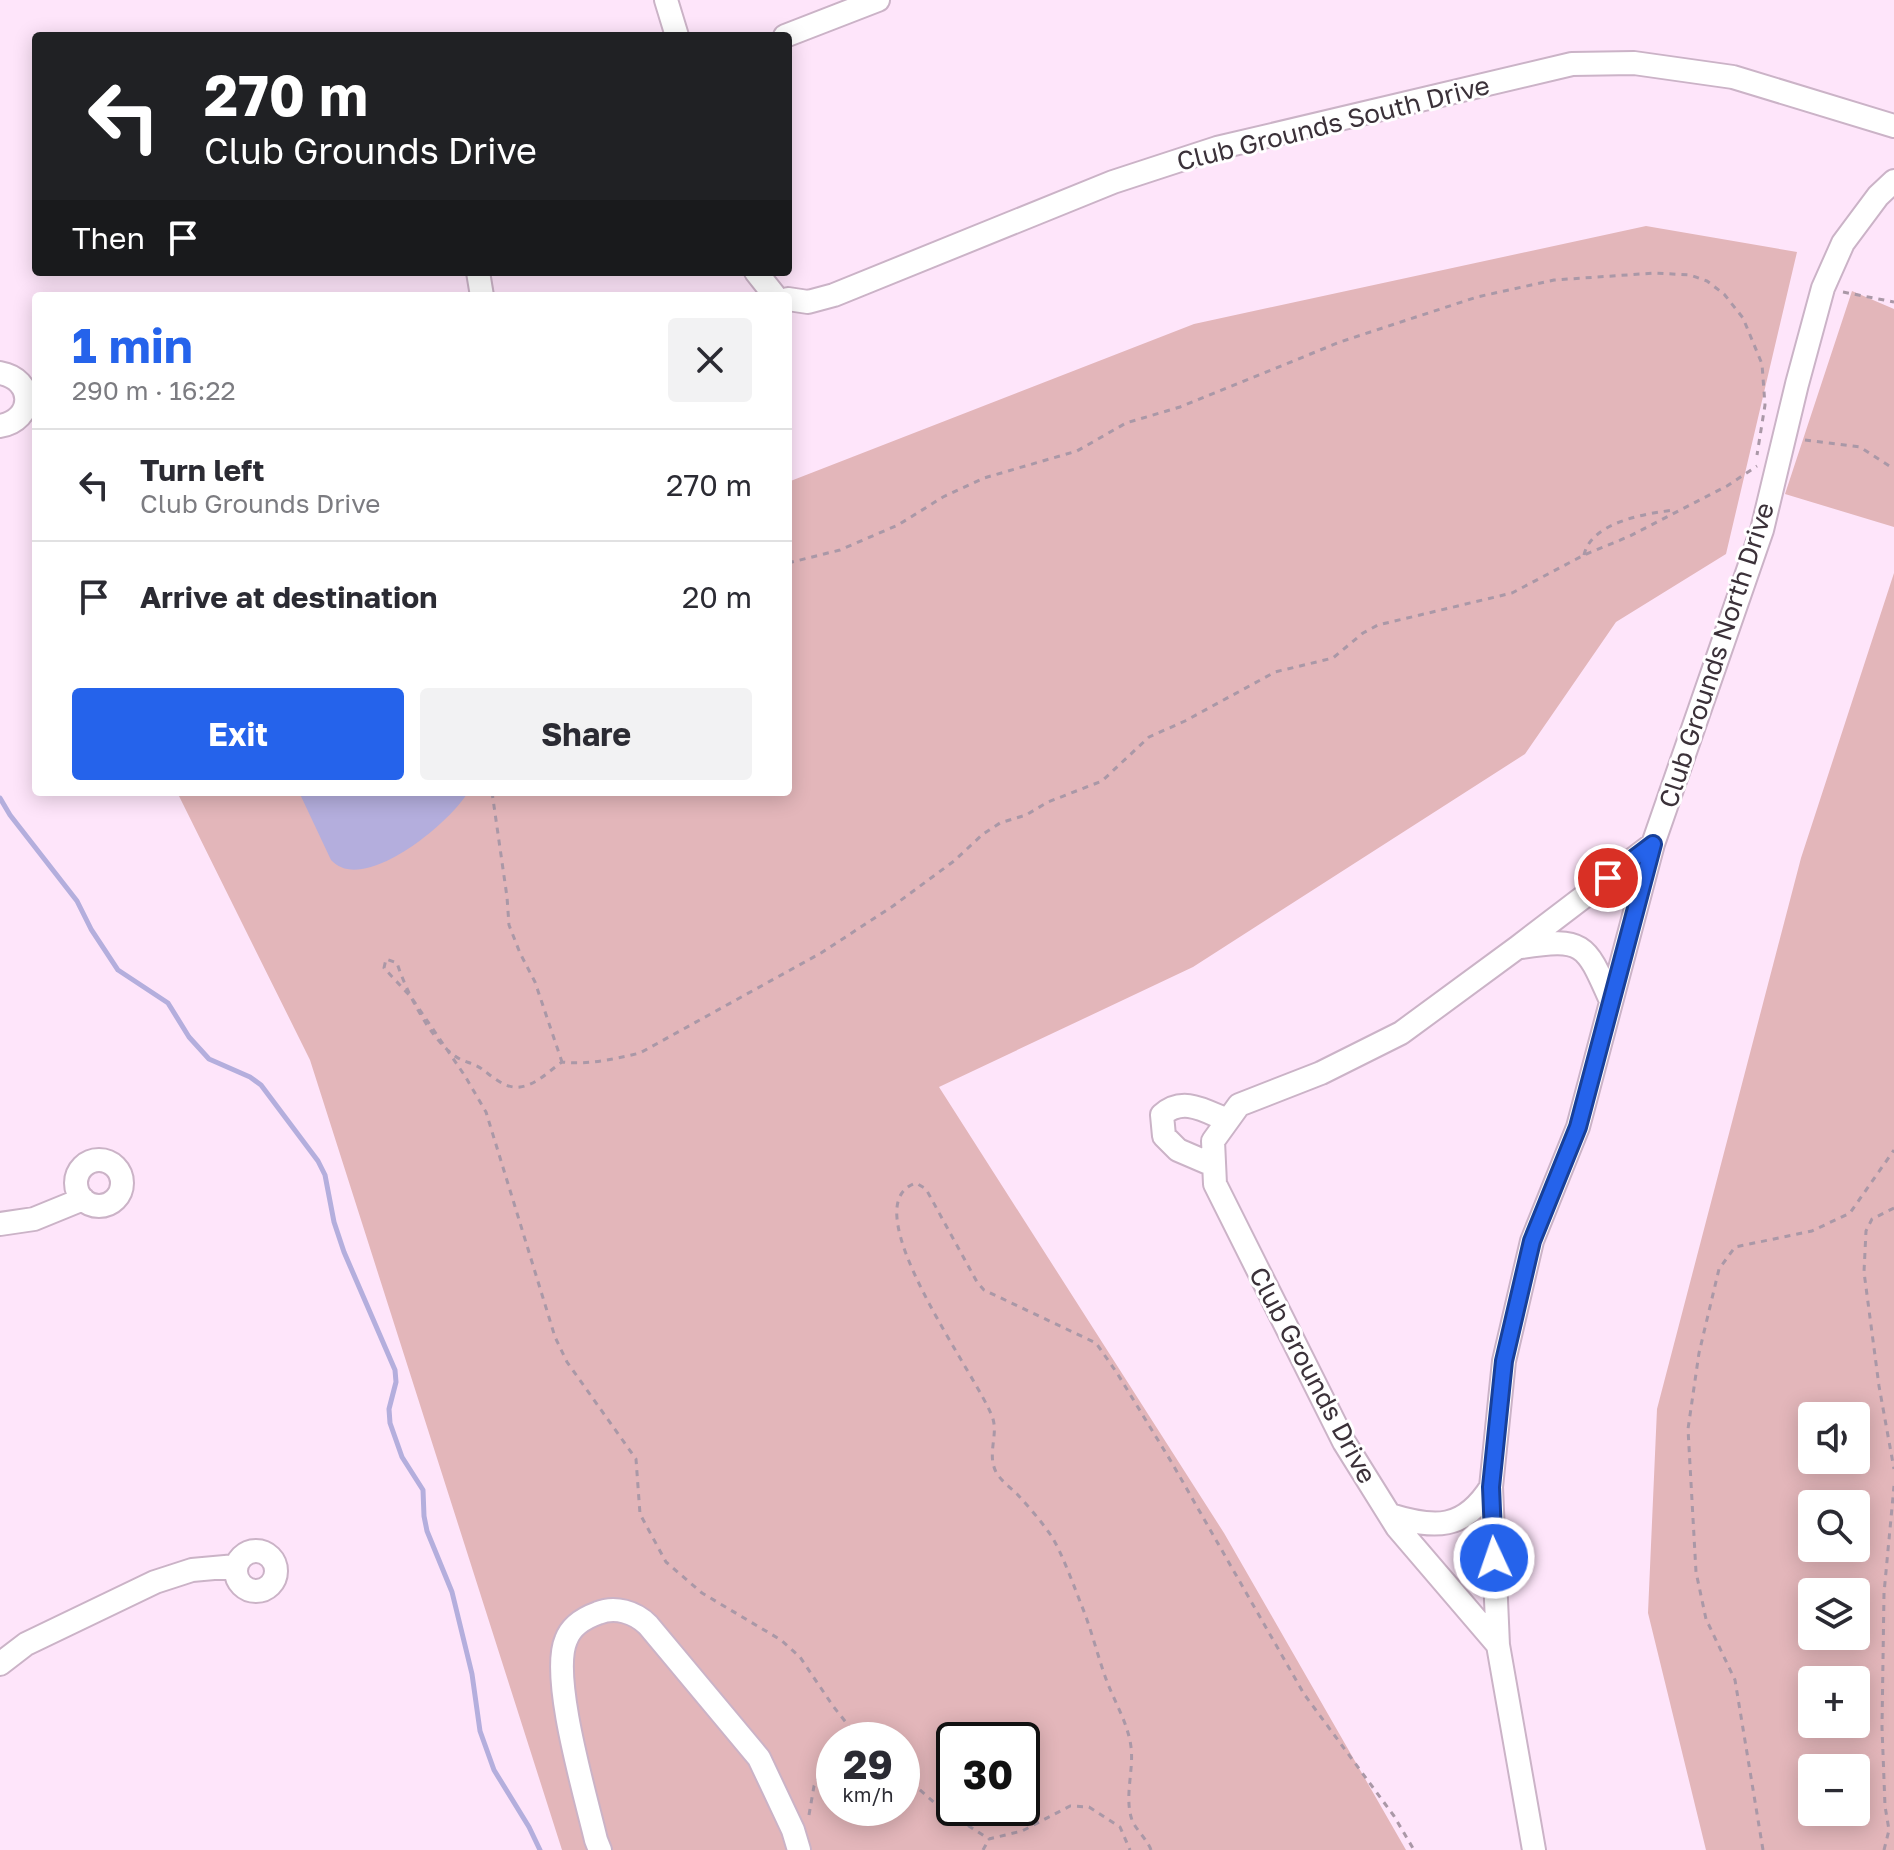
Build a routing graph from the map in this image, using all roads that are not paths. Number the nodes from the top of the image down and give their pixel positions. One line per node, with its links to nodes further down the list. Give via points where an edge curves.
1 (666, 0): 3 (street)
2 (878, 0): 4 (street)
3 (676, 32)
4 (792, 33)
5 (1894, 126): 9 (street, Club Grounds South Drive, via 1733,77 1634,63 1572,64 1217,148 1113,182 834,295 808,302)
6 (1894, 181): 12 (street, Club Grounds North Drive, via 1843,243 1823,288 1762,530)
7 (759, 276): 8 (street)
8 (772, 292)
9 (792, 300)
10 (0, 373): 11 (street, via 19,381 27,400 18,419)
11 (0, 426)
12 (1653, 844): 13 (street); 14 (street, Club Grounds North Drive)
13 (1518, 947): 14 (street, via 1565,942 1578,947 1594,963); 15 (street, via 1401,1033 1321,1073 1239,1105)
14 (1611, 1001): 19 (street, Club Grounds North Drive, via 1578,1127 1532,1241 1504,1361)
15 (1227, 1120): 16 (street, via 1213,1141); 16 (street, via 1188,1105 1171,1107 1162,1115 1164,1136 1178,1150)
16 (1213, 1165): 20 (street, Club Grounds Drive, via 1215,1184 1344,1442)
17 (83, 1199): 18 (street, via 34,1219)
18 (0, 1224)
19 (1491, 1487): 20 (street, via 1480,1505 1451,1523 1412,1522); 22 (street, Club Grounds North Drive)
20 (1390, 1515): 22 (street, Club Grounds Drive)
21 (236, 1566): 23 (street, via 192,1570 155,1582 26,1644)
22 (1498, 1645): 26 (street, Club Grounds North Drive)
23 (0, 1664)
24 (600, 1848): 25 (street, via 564,1698 562,1658 572,1629 603,1611 623,1610 641,1617 759,1758)
25 (799, 1850)
26 (1534, 1850)

